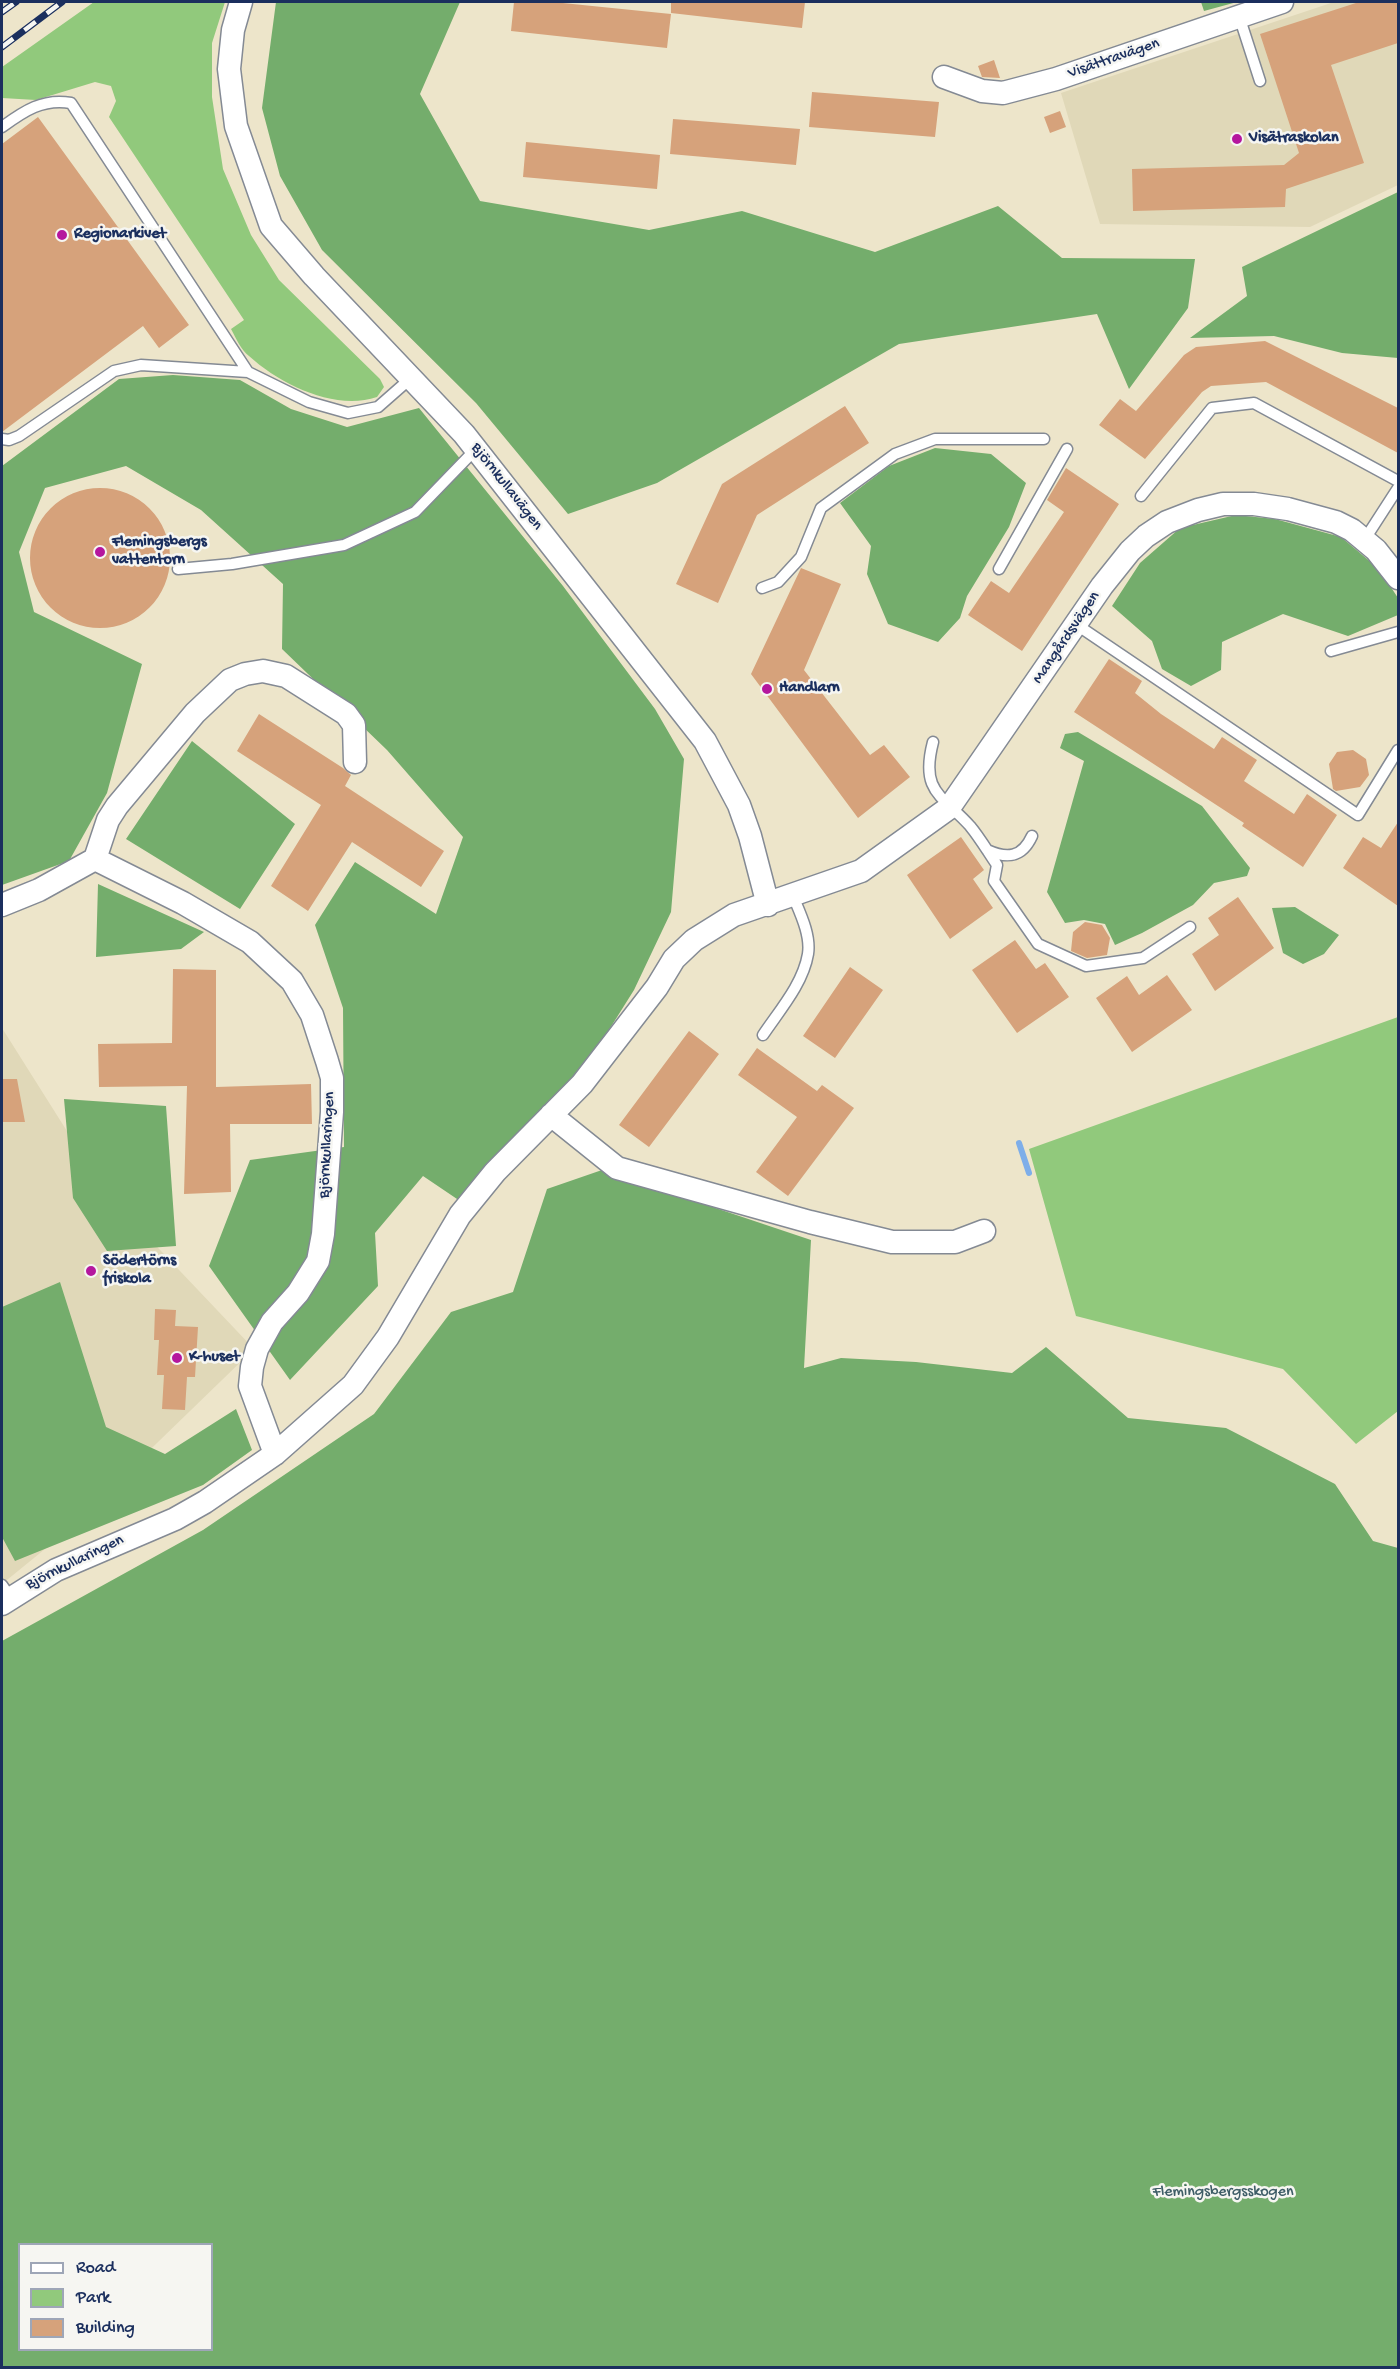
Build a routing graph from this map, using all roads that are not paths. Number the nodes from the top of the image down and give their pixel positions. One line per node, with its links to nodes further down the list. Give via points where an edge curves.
1 (241, 2): 8 (street, Björnkullavägen, via 229,69 236,126 271,226)
2 (1282, 2): 3 (street, Visättravägen)
3 (1239, 16): 4 (street, Visättravägen, via 1056,79 1003,93 982,91); 5 (lane)
4 (944, 76)
5 (1260, 81)
6 (2, 127): 7 (lane, via 29,107 57,100 71,104)
7 (248, 372): 8 (lane, via 309,402 348,413 378,407); 9 (lane, via 141,365 114,371 19,436)
8 (411, 378): 11 (street, Björnkullavägen)
9 (2, 439)
10 (1044, 439): 20 (lane, via 935,439 895,454 821,508 801,557 778,582)
11 (476, 449): 17 (lane, via 415,512 344,545); 33 (street, Björnkullavägen, via 705,741 739,805)
12 (1066, 450): 18 (lane)
13 (1398, 481): 15 (lane, via 1254,402 1212,408)
14 (1398, 488): 16 (lane)
15 (1141, 496)
16 (1365, 539): 19 (street, Mangårdsvägen); 21 (street, Mangårdsvägen, via 1336,522 1288,509 1223,504 1198,510 1167,522 1130,551)
17 (178, 569)
18 (999, 569)
19 (1398, 578)
20 (762, 588)
21 (1077, 626): 25 (lane, via 1358,814); 27 (street, Mangårdsvägen)
22 (1398, 632): 23 (lane)
23 (1331, 651)
24 (933, 742): 27 (lane, via 929,771 933,789)
25 (1398, 750)
26 (355, 762): 30 (street, via 354,725 346,714 286,676 263,671 245,674 230,680 195,713 117,806)
27 (949, 808): 29 (lane, via 970,826); 31 (street, Mangårdsvägen, via 861,871)
28 (1032, 836): 29 (lane, via 1020,854 1010,857)
29 (987, 850): 34 (lane, via 997,865 993,881 1038,944 1086,966 1143,958)
30 (94, 859): 32 (street, via 39,890); 38 (street, Björnkullaringen, via 250,942 292,981 312,1015 327,1061 332,1078 332,1112 318,1260 298,1293 272,1322 257,1348 252,1367 250,1386)
31 (793, 896): 33 (street, Mangårdsvägen); 35 (lane, via 804,924 808,953 798,982)
32 (2, 905)
33 (768, 905): 36 (street, Björnkullaringen, via 734,915 693,940 674,959 582,1084)
34 (1190, 927)
35 (763, 1035)
36 (551, 1115): 37 (street, via 617,1168 810,1222 892,1242 955,1242); 38 (street, Björnkullaringen, via 495,1172 460,1215 388,1337 353,1384)
37 (984, 1231)
38 (275, 1454): 39 (street, Björnkullaringen, via 175,1519)
39 (5, 1596)

